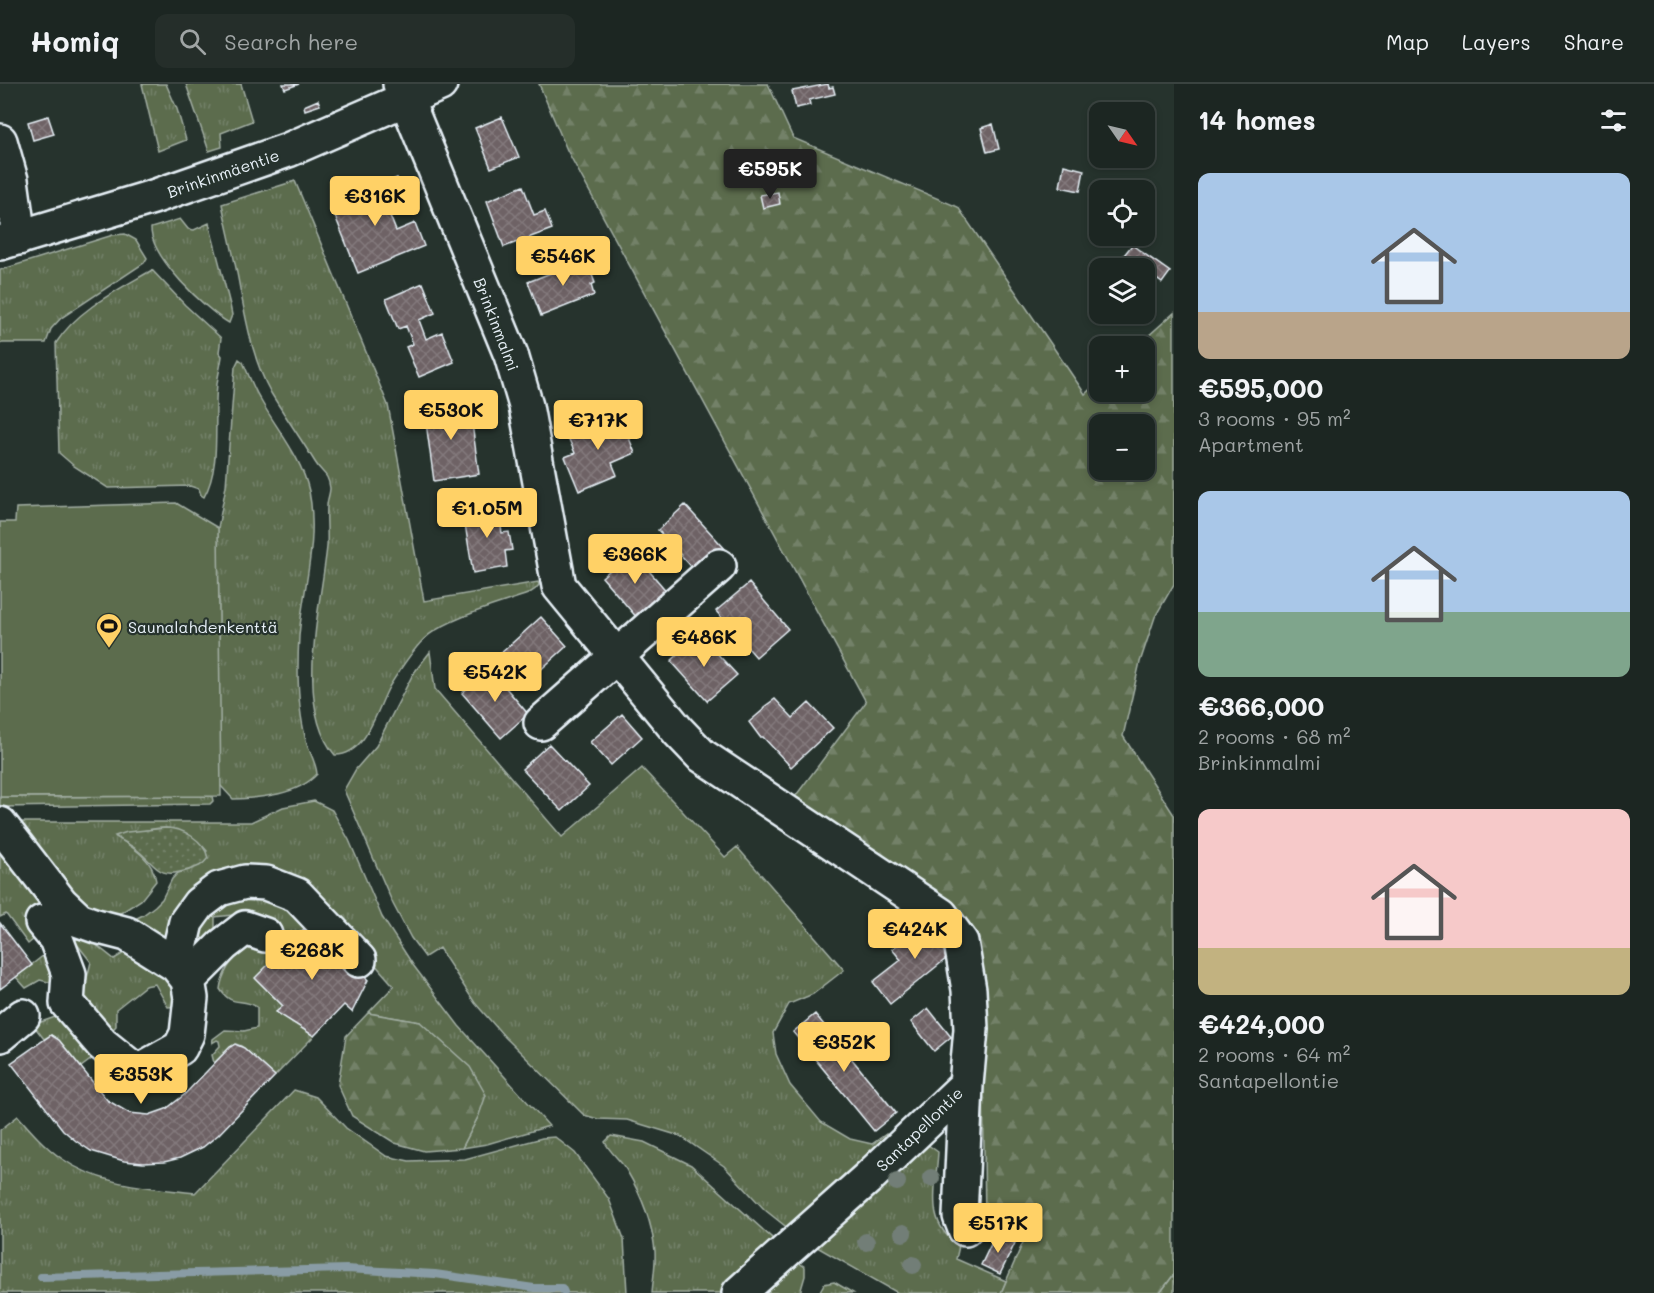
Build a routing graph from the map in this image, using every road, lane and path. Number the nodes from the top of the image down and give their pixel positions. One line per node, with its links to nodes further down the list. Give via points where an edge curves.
1 (440, 84): 2 (street, Brinkinmäentie)
2 (403, 91): 4 (street, Brinkinmäentie, via 288,150); 6 (street, Brinkinmalmi, via 511,354 526,406 559,586)
3 (0, 141): 4 (street, via 11,180)
4 (10, 241)
5 (719, 566): 6 (street)
6 (617, 657): 7 (street); 8 (street, Brinkinmalmi)
7 (541, 723)
8 (678, 731): 14 (street, Santapellontie, via 701,755 941,915 961,942 969,990 971,1029)
9 (0, 824): 13 (street, via 61,903 79,920 127,934)
10 (42, 922): 13 (street, via 56,939 69,974 68,1003 102,1044 137,1072 180,1048 187,1034 191,998)
11 (265, 935): 13 (street, via 245,928)
12 (359, 960): 13 (street, via 297,895 266,883 245,882 219,889 199,904 186,922)
13 (182, 973)
14 (966, 1085): 15 (street, via 960,1216); 16 (street, Santapellontie)
15 (964, 1229)
16 (740, 1293)

